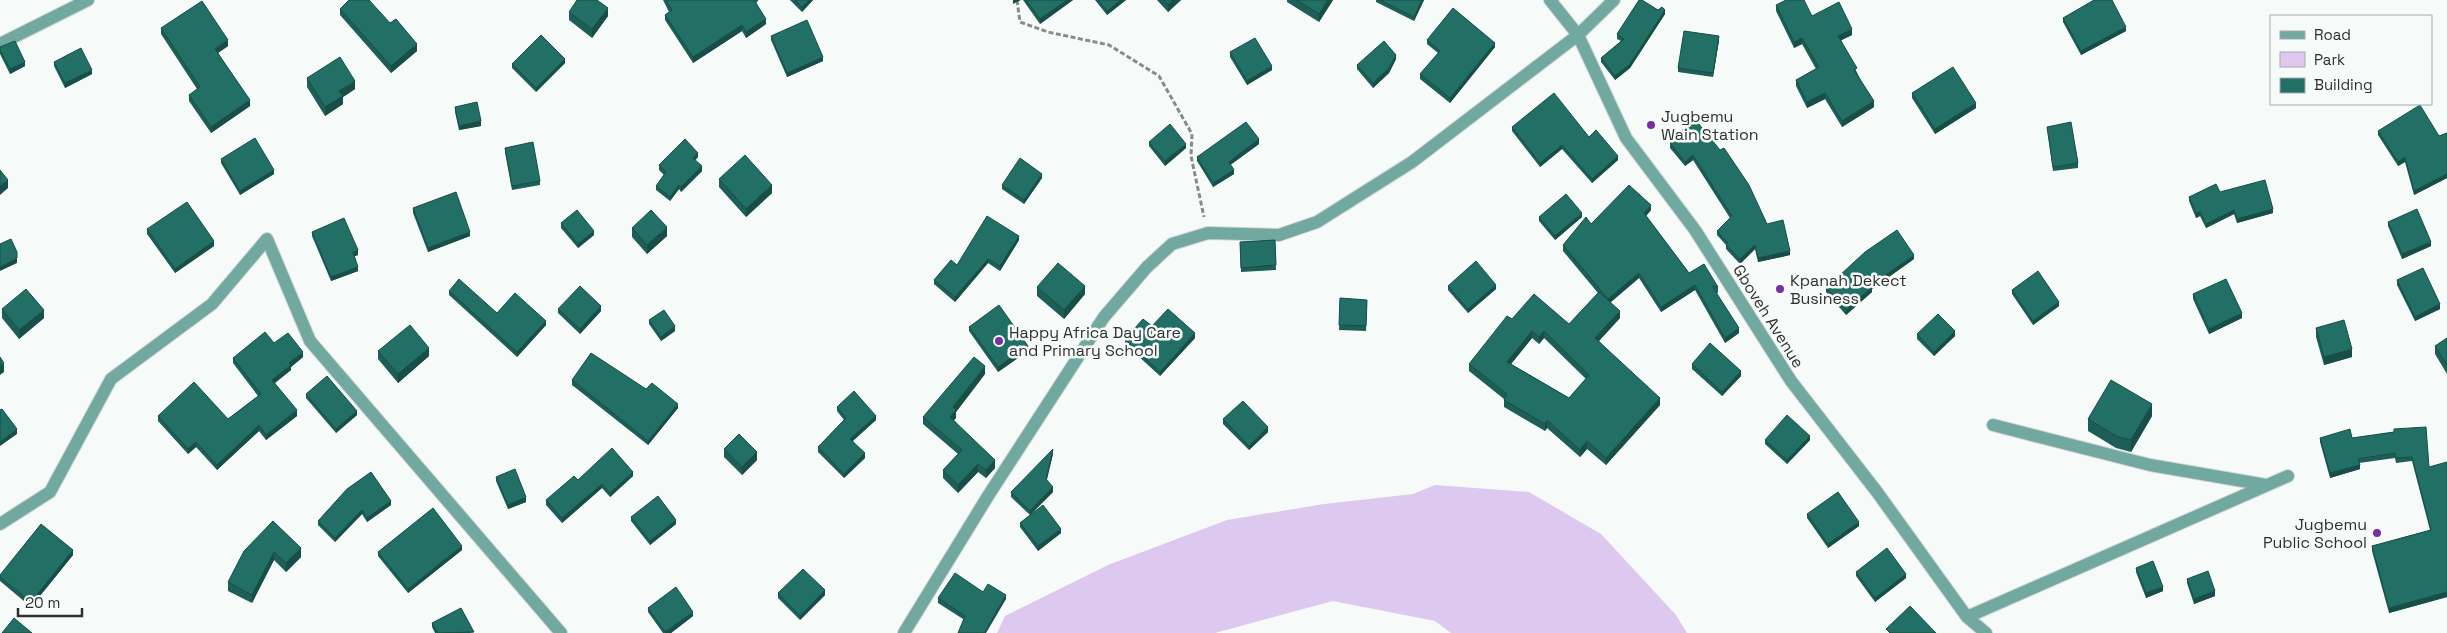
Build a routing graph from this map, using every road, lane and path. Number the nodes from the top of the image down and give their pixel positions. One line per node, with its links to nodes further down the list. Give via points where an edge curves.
1 (88, 0): 6 (street)
2 (1017, 0): 7 (path, via 1020,22 1048,32 1109,45 1159,76 1192,134 1191,156)
3 (1550, 0): 5 (street, Gboveh Avenue)
4 (1614, 0): 5 (street)
5 (1578, 35): 7 (street, via 1412,162 1317,222 1279,235); 12 (street, Gboveh Avenue, via 1626,138 1695,230 1791,381 1877,492)
6 (0, 44)
7 (1208, 233): 14 (street, via 1172,244 1146,267 1104,317)
8 (1993, 426): 10 (street, via 2150,466)
9 (2288, 476): 10 (street)
10 (2266, 485): 12 (street)
11 (0, 524): 13 (street, via 50,492 111,379 212,304 267,240 310,341)
12 (1967, 617): 15 (street, Gboveh Avenue)
13 (561, 633)
14 (904, 633)
15 (1986, 633)

